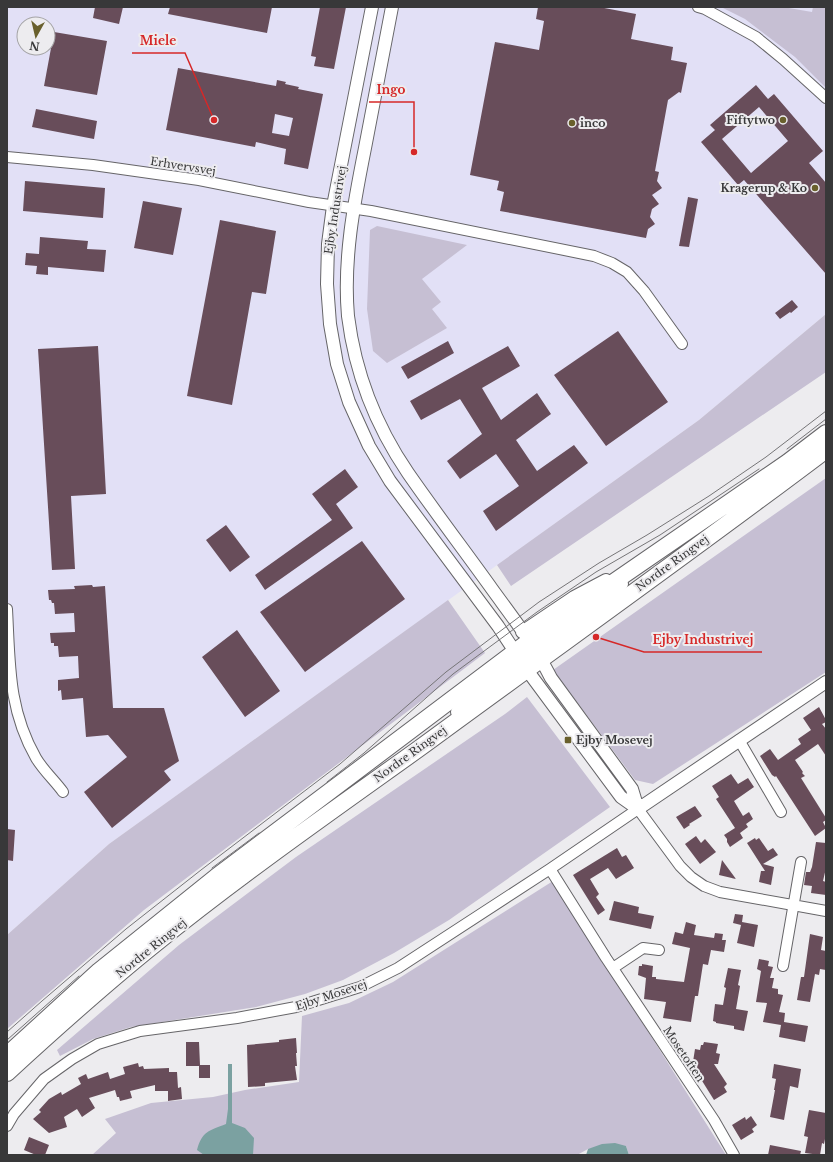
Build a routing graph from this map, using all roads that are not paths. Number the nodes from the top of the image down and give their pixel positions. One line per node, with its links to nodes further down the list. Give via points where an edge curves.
1 (372, 7): 6 (street, Ejby Industrivej)
2 (392, 7): 7 (street, Ejby Industrivej)
3 (698, 7): 4 (street, via 756,37)
4 (826, 98)
5 (7, 157): 6 (street, Erhvervsvej, via 155,173)
6 (334, 206): 7 (street, Erhvervsvej); 13 (street, Ejby Industrivej, via 328,244 330,324 337,364 349,402 369,446 390,481)
7 (354, 208): 8 (street, Ejby Industrivej, via 600,258 627,272); 12 (street, Ejby Industrivej, via 347,274 348,316 355,357 368,398 385,436 407,471)
8 (682, 344)
9 (826, 433): 12 (main road, Nordre Ringvej, via 788,462 652,554)
10 (826, 450): 12 (main road, Nordre Ringvej)
11 (7, 609): 16 (street, via 12,694 17,714 24,736 37,760)
12 (532, 646): 13 (main road, Nordre Ringvej); 13 (main road, Nordre Ringvej); 17 (street, Ejby Industrivej, via 551,678 632,789)
13 (521, 660): 17 (street, Ejby Industrivej, via 621,797); 26 (main road, Nordre Ringvej, via 499,663 216,877 99,971); 27 (main road, Nordre Ringvej, via 411,754 294,838 154,944)
14 (826, 682): 15 (street, Ejby Mosevej)
15 (739, 740): 17 (street, Ejby Mosevej); 18 (street)
16 (63, 792)
17 (638, 809): 20 (street, Ejby Mosevej); 21 (street, via 680,866 704,886 720,892)
18 (781, 812)
19 (801, 862): 21 (street)
20 (550, 869): 25 (street, Mosetoften); 28 (street, Ejby Mosevej, via 398,968 360,987 296,1007 140,1031 98,1044 44,1079)
21 (794, 906): 22 (street); 24 (street)
22 (826, 911)
23 (660, 950): 25 (street, via 643,948)
24 (783, 966)
25 (613, 968): 29 (street, Mosetoften, via 714,1120)
26 (7, 1055)
27 (7, 1074)
28 (7, 1126)
29 (734, 1155)

